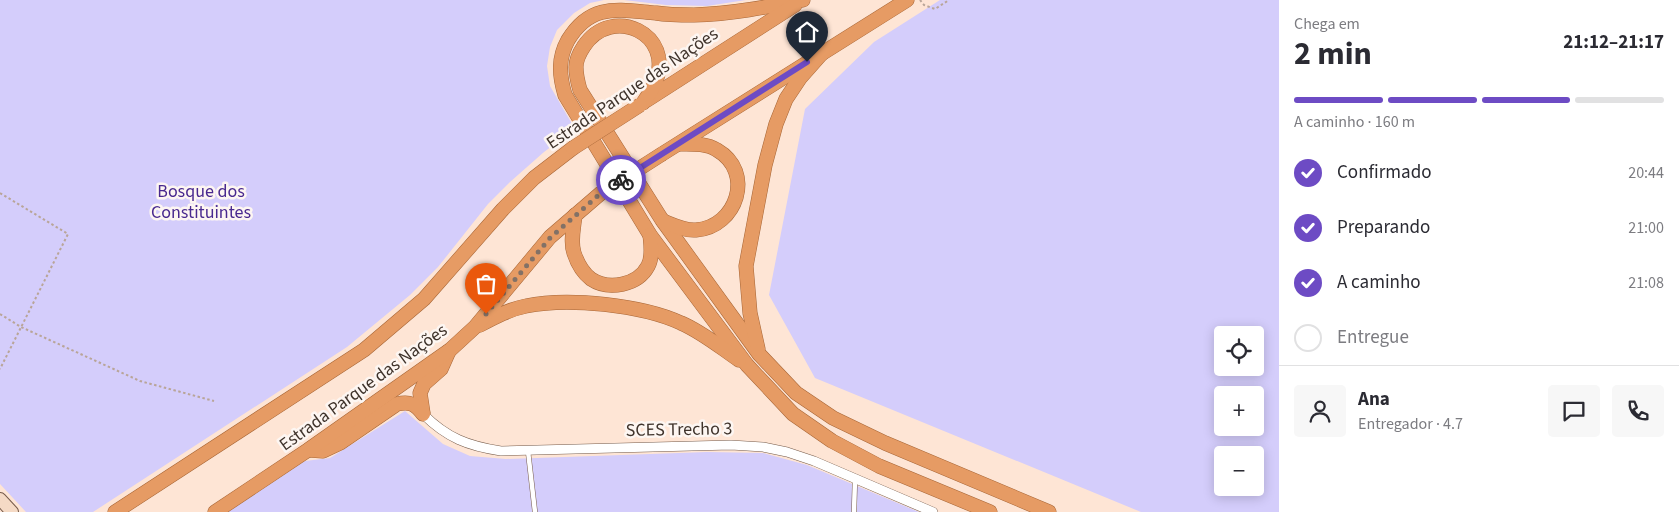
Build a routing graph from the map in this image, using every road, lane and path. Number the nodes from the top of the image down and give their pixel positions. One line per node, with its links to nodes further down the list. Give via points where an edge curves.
1 (803, 0): 6 (highway, Estrada Parque das Nações); 11 (highway, via 731,13 604,11 587,18 574,30 560,61 560,79 565,95)
2 (907, 0): 5 (highway, Estrada Parque das Nações)
3 (920, 0): 4 (path, via 935,9)
4 (949, 0)
5 (823, 52): 7 (highway, Estrada Parque das Nações); 16 (highway, via 786,99 765,165 746,266 750,313)
6 (641, 104): 10 (highway, via 655,84 658,73 654,45 636,29 621,26 602,30 588,40 580,52 576,66 580,90); 26 (highway, Estrada Parque das Nações, bridge, via 534,178 424,299 364,350)
7 (679, 144): 9 (highway, Estrada Parque das Nações, bridge, via 601,193); 10 (highway, via 702,144 717,150 731,162 737,176 737,194 732,209 722,220 707,228 694,231)
8 (0, 193): 13 (path, via 68,234)
9 (575, 215): 11 (highway, via 574,252 586,274 602,284 628,283 640,277 649,265 652,253); 14 (highway, Estrada Parque das Nações, via 545,243)
10 (662, 220): 16 (highway)
11 (650, 235): 17 (highway)
12 (0, 314): 13 (path)
13 (21, 327): 18 (path); 19 (path, via 140,381)
14 (475, 327): 15 (highway, Estrada Parque das Nações); 17 (highway, via 503,313 554,302 625,308 681,322)
15 (450, 350): 20 (highway, via 441,369 420,392); 21 (highway, Estrada Parque das Nações)
16 (759, 354): 32 (highway, via 796,392 833,418)
17 (747, 366): 31 (highway, via 793,414 832,441 879,466)
18 (0, 369)
19 (214, 401)
20 (423, 414): 21 (highway, via 414,404 397,404 340,443 323,451); 22 (street, SCES Trecho 3, via 452,437 476,447)
21 (308, 450): 27 (highway, Estrada Parque das Nações)
22 (528, 451): 23 (street, SCES Trecho 3, via 763,448 814,461); 28 (lane)
23 (855, 479): 29 (lane); 30 (street, SCES Trecho 3)
24 (0, 499): 25 (main road)
25 (12, 512)
26 (114, 512)
27 (215, 512)
28 (535, 512)
29 (854, 512)
30 (933, 512)
31 (990, 512)
32 (1049, 512)

